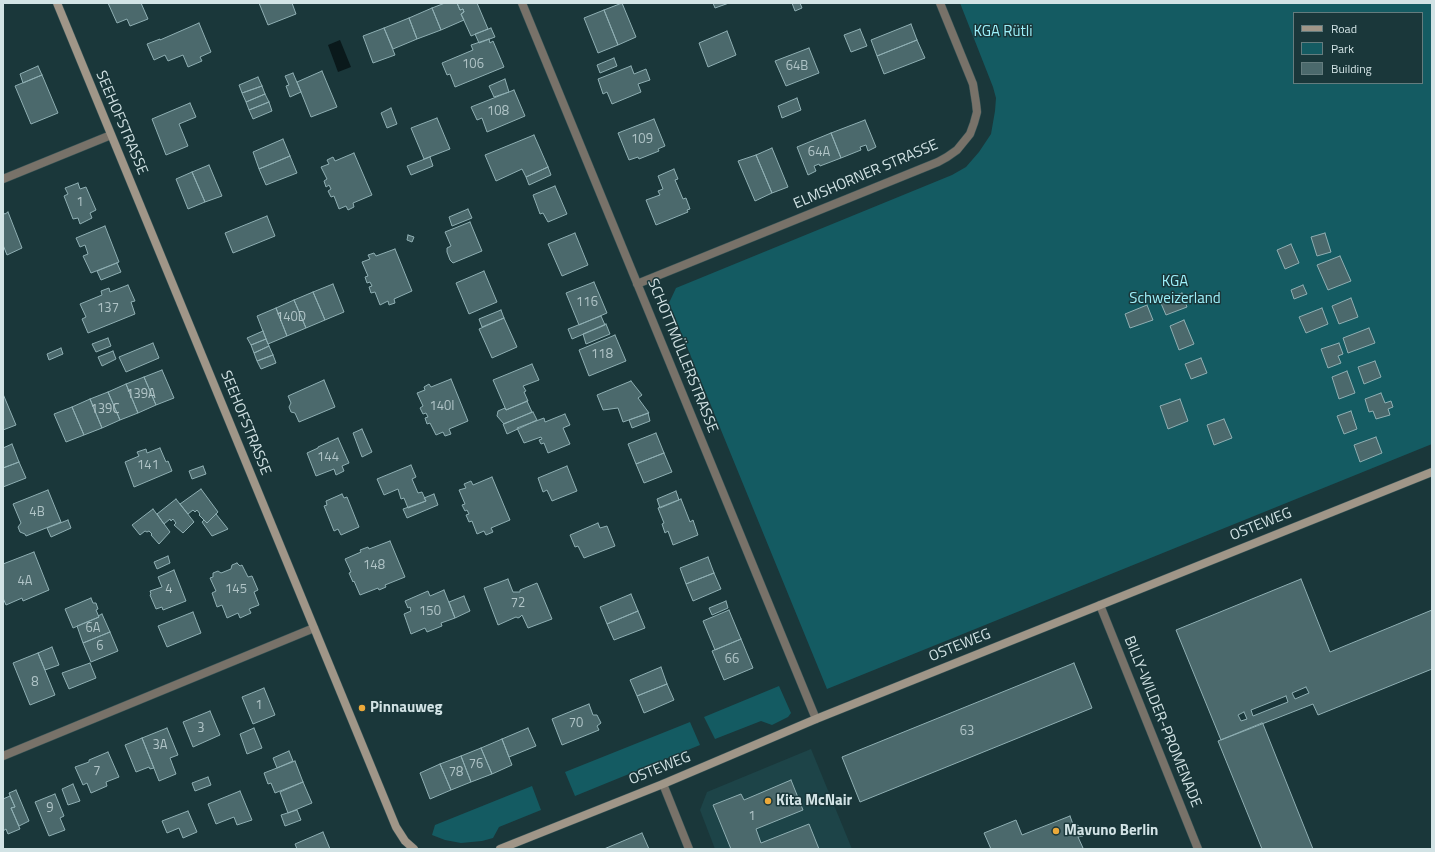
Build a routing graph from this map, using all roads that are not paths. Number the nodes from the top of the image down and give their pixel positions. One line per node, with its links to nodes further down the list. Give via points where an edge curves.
1 (57, 3): 4 (street, SEEHOFSTRASSE)
2 (522, 3): 6 (street, SCHOTTMÜLLERSTRASSE)
3 (940, 3): 6 (street, ELMSHORNER STRASSE, via 973,84 976,103 970,134 957,150 938,162)
4 (111, 135): 5 (street); 9 (street, SEEHOFSTRASSE)
5 (3, 179)
6 (637, 284): 10 (street, SCHOTTMÜLLERSTRASSE)
7 (1432, 472): 8 (street, OSTEWEG)
8 (1100, 605): 10 (street, OSTEWEG); 16 (street, BILLY-WILDER-PROMENADE)
9 (314, 628): 11 (street); 13 (street, SEEHOFSTRASSE, via 396,827)
10 (816, 719): 12 (street, OSTEWEG)
11 (3, 756)
12 (663, 784): 14 (street, OSTEWEG); 15 (street)
13 (414, 849)
14 (500, 849)
15 (689, 849)
16 (1198, 849)

